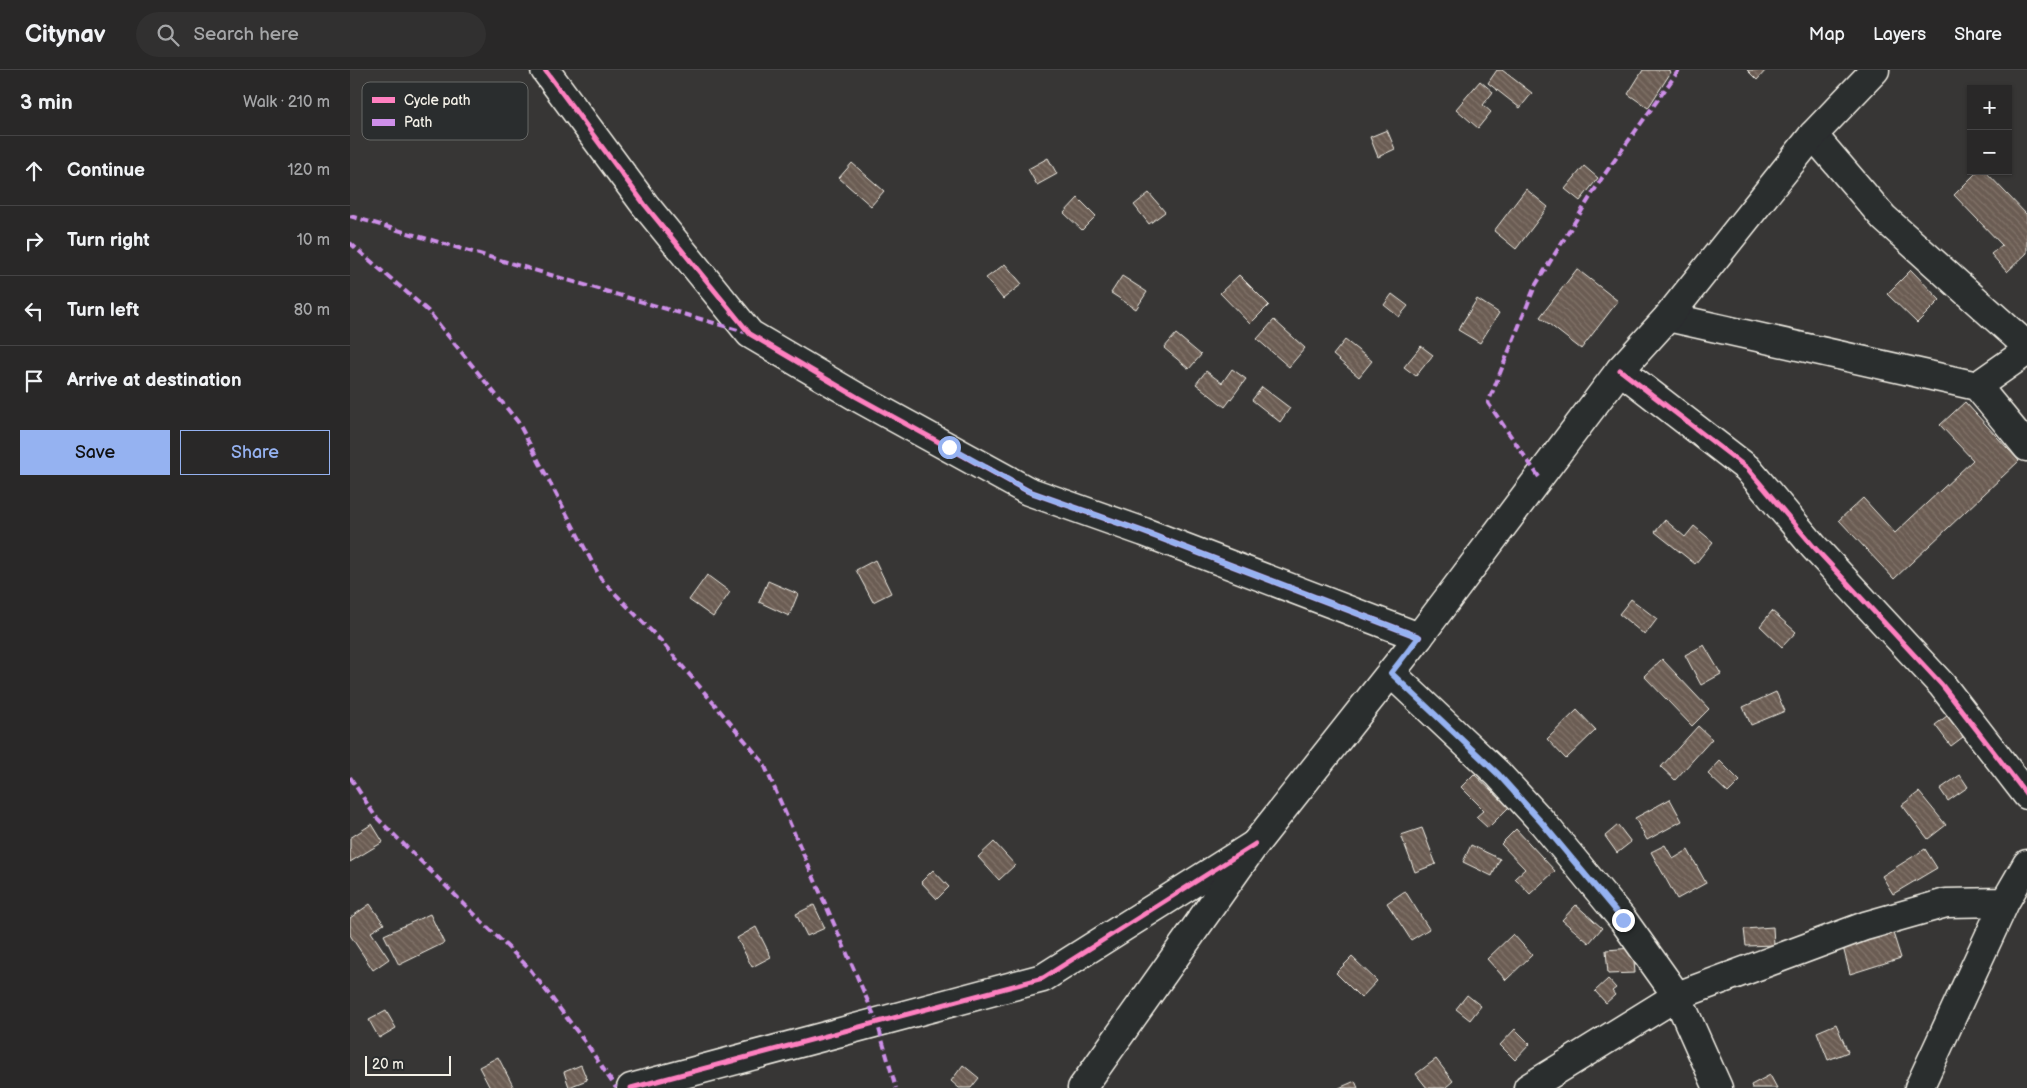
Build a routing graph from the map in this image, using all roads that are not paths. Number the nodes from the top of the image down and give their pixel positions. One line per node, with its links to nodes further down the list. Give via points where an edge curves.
1 (545, 70): 10 (street, via 645,205 750,334 1028,491)
2 (1875, 70): 3 (street)
3 (1813, 135): 4 (street); 5 (street, via 1884,218)
4 (1668, 317): 7 (street); 8 (street)
5 (2027, 346)
6 (2027, 351): 8 (street)
7 (1620, 370): 10 (street); 12 (street, via 1748,468 1814,547 1942,684)
8 (1977, 386): 9 (street)
9 (2027, 447)
10 (1419, 637): 11 (street)
11 (1391, 673): 13 (street); 16 (street, via 1498,774 1542,823 1623,920)
12 (2027, 795)
13 (1255, 844): 17 (street, via 1043,978); 18 (street)
14 (2027, 864): 15 (street)
15 (2005, 902): 16 (street, via 1946,902 1865,926); 21 (street)
16 (1677, 996): 19 (street); 20 (street)
17 (631, 1088)
18 (1082, 1088)
19 (1528, 1088)
20 (1718, 1088)
21 (1919, 1088)

